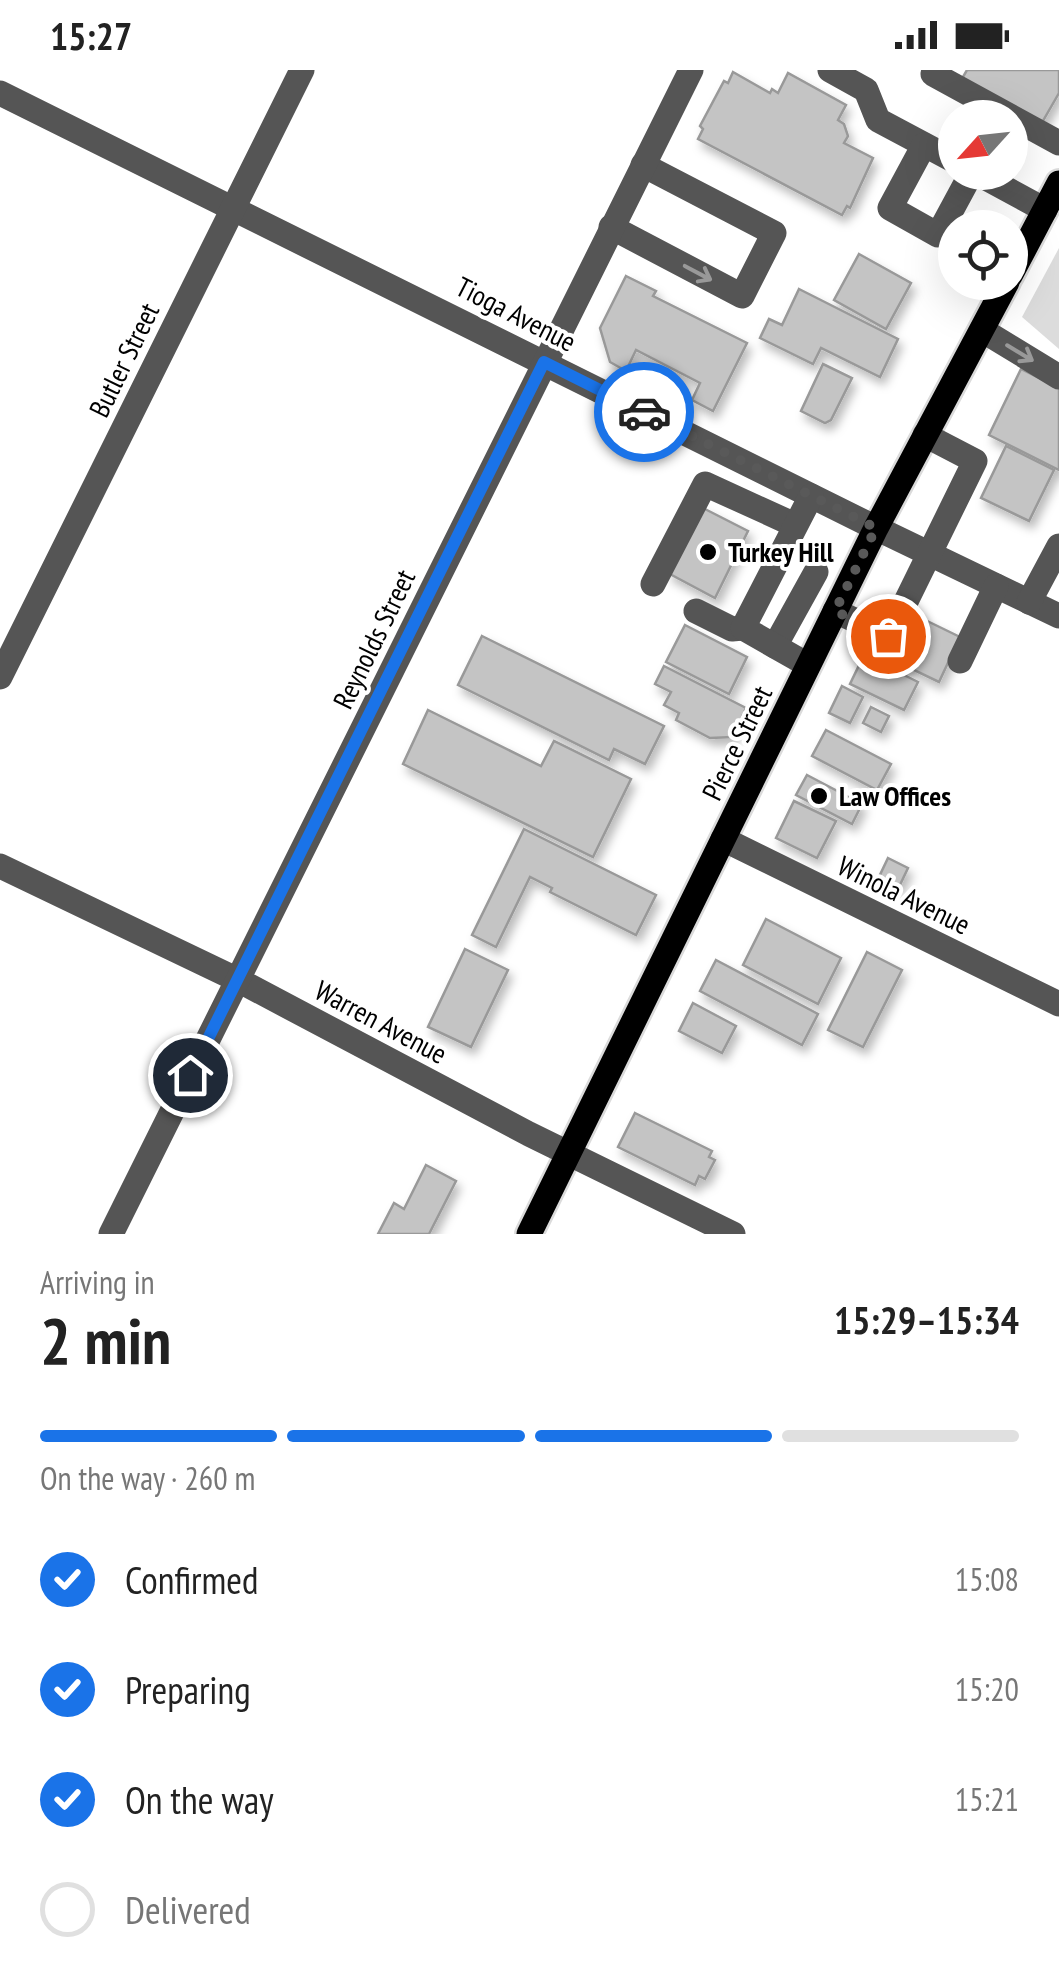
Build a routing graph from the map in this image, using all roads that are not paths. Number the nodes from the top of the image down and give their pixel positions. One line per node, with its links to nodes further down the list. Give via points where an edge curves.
1 (302, 70): 13 (street, Butler Street)
2 (691, 70): 9 (street, Reynolds Street)
3 (830, 70): 7 (street, via 866,90 878,120)
4 (934, 70): 6 (street)
5 (0, 93): 13 (street, Tioga Avenue)
6 (1059, 143)
7 (924, 144): 8 (street); 11 (street, via 890,208 938,236)
8 (938, 152)
9 (643, 164): 15 (street, Reynolds Street); 15 (street, one-way to 9, via 742,296 774,233)
10 (1059, 182): 14 (main road, Pierce Street)
11 (964, 190)
12 (1007, 190): 14 (street)
13 (233, 209): 19 (street, Tioga Avenue); 40 (street, Butler Street)
14 (1044, 210): 16 (main road, Pierce Street)
15 (611, 228): 19 (street, Reynolds Street)
16 (1028, 241)
17 (997, 300): 18 (main road, Pierce Street)
18 (982, 330): 20 (street, one-way to 20); 21 (main road, Pierce Street)
19 (544, 362): 22 (street, Tioga Avenue); 43 (street, Reynolds Street)
20 (1059, 377)
21 (925, 435): 24 (main road, Pierce Street); 27 (street, via 975,461)
22 (811, 496): 23 (street); 24 (street, Tioga Avenue)
23 (795, 525): 26 (street); 29 (street, via 706,484)
24 (876, 528): 27 (street, Tioga Avenue); 31 (main road, Pierce Street)
25 (1059, 546): 32 (street)
26 (780, 554): 28 (street); 36 (street)
27 (930, 554): 30 (street, Tioga Avenue); 34 (street, via 888,636)
28 (816, 572): 31 (street); 37 (street)
29 (653, 584)
30 (996, 586): 32 (street, Tioga Avenue); 38 (street)
31 (846, 588): 34 (main road, Pierce Street)
32 (1029, 602): 35 (street, Tioga Avenue)
33 (696, 611): 36 (street)
34 (835, 611): 39 (main road, Pierce Street)
35 (1059, 616)
36 (743, 628): 37 (street)
37 (775, 646): 39 (street)
38 (960, 660)
39 (808, 665): 41 (main road, Pierce Street)
40 (0, 677)
41 (723, 839): 44 (street, Winola Avenue); 45 (main road, Pierce Street)
42 (0, 866): 43 (street, Warren Avenue)
43 (238, 980): 45 (street, Warren Avenue); 46 (street, Reynolds Street)
44 (1059, 1004)
45 (568, 1154): 47 (main road, Pierce Street); 48 (street, Warren Avenue)
46 (111, 1234)
47 (529, 1234)
48 (733, 1234)

